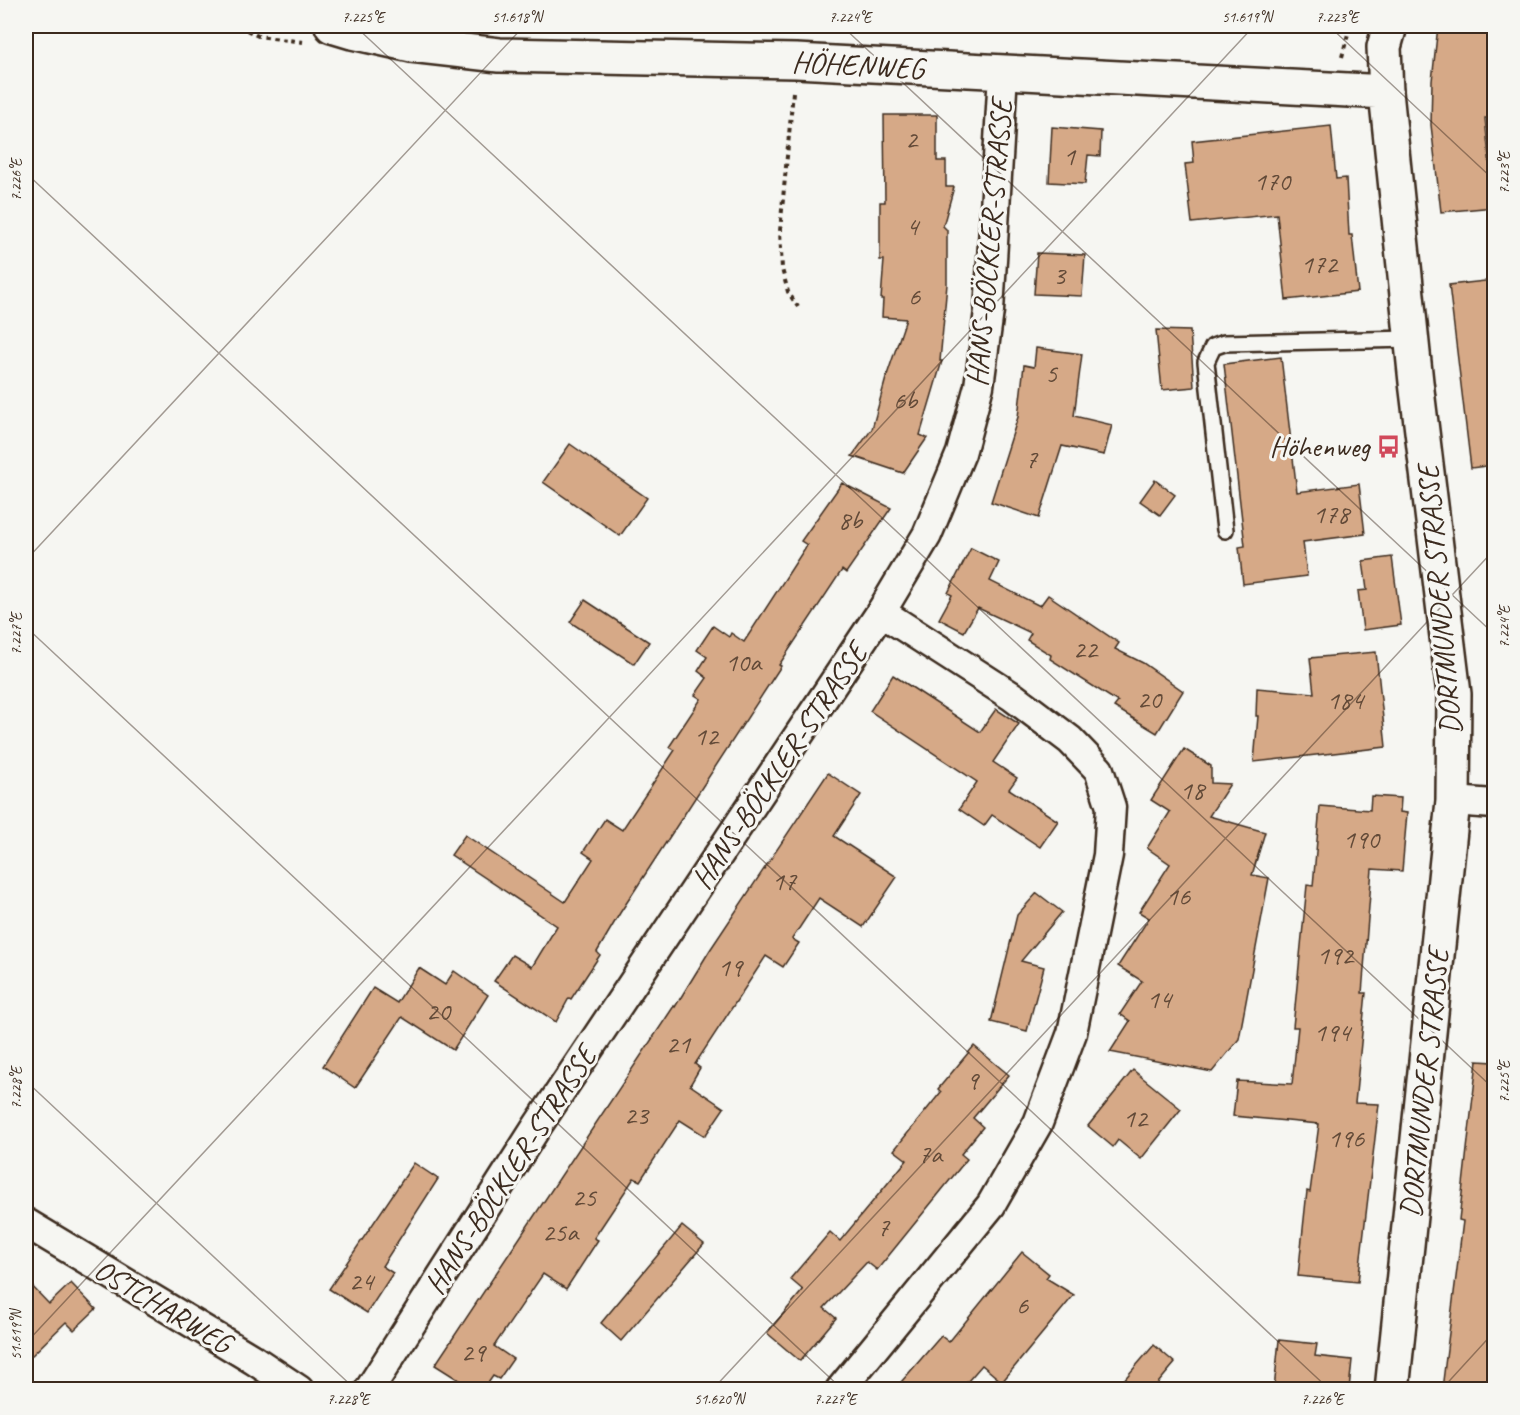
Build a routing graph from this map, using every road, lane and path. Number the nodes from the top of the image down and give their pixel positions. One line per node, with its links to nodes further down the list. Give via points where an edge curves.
1 (332, 26): 3 (main road, HÖHENWEG, via 411,45 499,55)
2 (1390, 26): 5 (main road, DORTMUNDER STRASSE, via 1384,47)
3 (796, 61): 4 (main road, HÖHENWEG); 6 (path, via 780,231 782,269 788,292)
4 (1003, 73): 5 (main road, HÖHENWEG); 9 (street, HANS-BÖCKLER-STRASSE, via 989,311 979,386 961,453 927,535)
5 (1386, 92): 7 (main road, DORTMUNDER STRASSE)
6 (798, 307)
7 (1412, 339): 8 (lane, via 1224,342 1213,347 1206,362); 10 (main road, DORTMUNDER STRASSE, via 1454,694)
8 (1225, 530)
9 (881, 612): 14 (street, HANS-BÖCKLER-STRASSE, via 538,1125); 15 (street, via 1013,697 1070,740 1099,770 1111,807 1108,855 1072,1033 1038,1123 991,1206)
10 (1453, 801): 11 (street); 16 (main road, DORTMUNDER STRASSE)
11 (1494, 804)
12 (26, 1223): 13 (street, OSTCHARWEG)
13 (299, 1389)
14 (369, 1389)
15 (840, 1389)
16 (1392, 1389)

